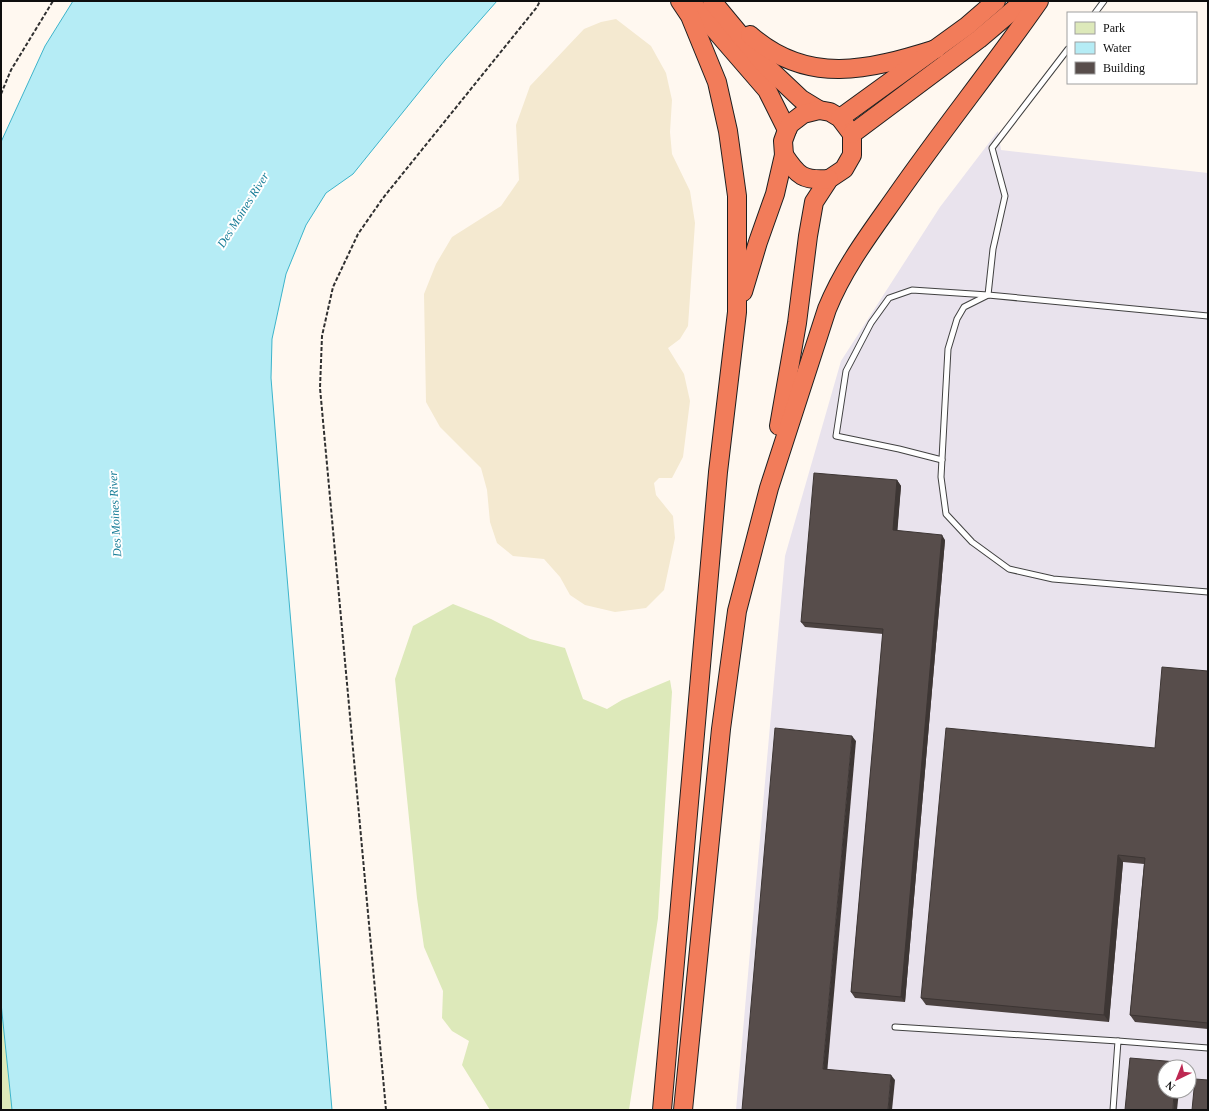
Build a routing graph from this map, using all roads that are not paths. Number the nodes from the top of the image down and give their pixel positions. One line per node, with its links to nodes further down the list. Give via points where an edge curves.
1 (680, 1): 18 (highway, via 690,16 717,82 728,131 737,196)
2 (690, 1): 13 (highway, via 767,90)
3 (996, 1): 9 (highway)
4 (1024, 1): 14 (highway, via 979,39)
5 (1039, 1): 21 (highway, via 1000,58 917,166 838,282)
6 (1104, 1): 8 (lane)
7 (713, 3): 9 (highway, via 765,48 788,60 813,67 854,70 888,64); 11 (highway, via 765,65 801,99)
8 (1096, 12)
9 (936, 49): 12 (highway)
10 (1067, 49): 17 (lane, via 992,148 1005,196 993,249)
11 (819, 110): 12 (highway, via 830,112); 13 (highway, via 803,114)
12 (840, 118): 14 (highway)
13 (787, 130): 15 (highway, via 783,141)
14 (852, 134): 16 (highway, via 852,155 844,169)
15 (784, 155): 16 (highway, via 795,172 813,180); 18 (highway, via 776,194 758,242)
16 (829, 179): 21 (highway, via 814,202 797,323)
17 (988, 295): 19 (lane); 20 (lane, via 964,307 957,319 948,349); 20 (lane, via 912,290 889,298 871,323 846,371 836,436)
18 (737, 312): 27 (highway, via 718,472)
19 (1208, 316)
20 (942, 460): 22 (lane, via 941,477 946,514 972,542 1009,569 1053,579)
21 (769, 488): 23 (highway, via 737,611 721,729)
22 (1208, 592)
23 (693, 1010): 28 (highway); 29 (highway)
24 (895, 1027): 25 (lane)
25 (1118, 1040): 26 (lane); 30 (lane)
26 (1208, 1048)
27 (662, 1110)
28 (683, 1110)
29 (690, 1110)
30 (1113, 1110)

